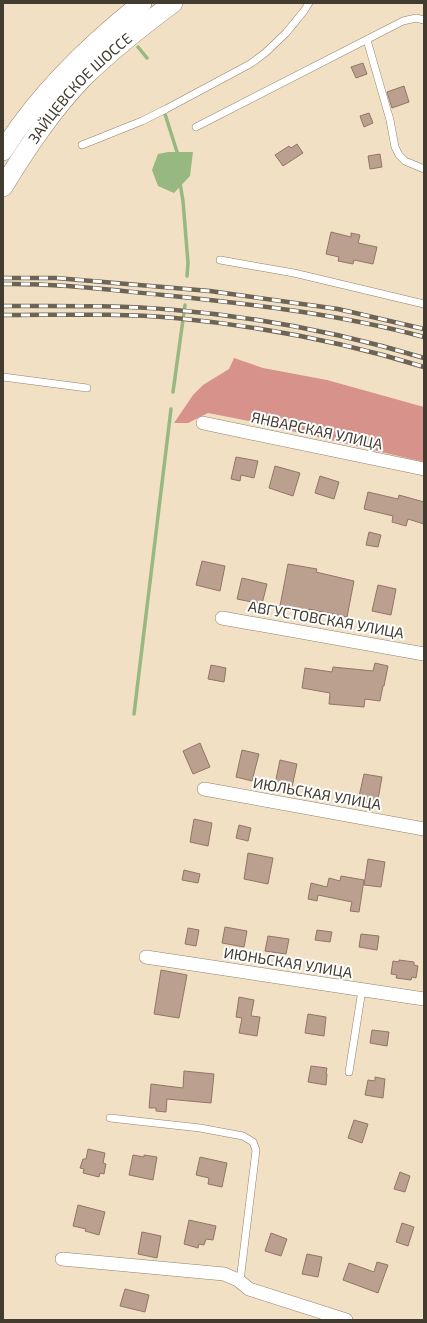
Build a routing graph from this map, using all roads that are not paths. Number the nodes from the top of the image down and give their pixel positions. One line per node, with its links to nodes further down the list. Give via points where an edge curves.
1 (142, 3): 8 (main road, ЗАЙЦЕВСКОЕ ШОССЕ, via 101,37 58,80 26,118)
2 (173, 3): 10 (main road, ЗАЙЦЕВСКОЕ ШОССЕ, via 101,61 70,92)
3 (309, 3): 7 (lane, via 286,33 250,64 142,121)
4 (424, 20): 5 (lane, via 416,18 403,21)
5 (366, 40): 6 (lane); 9 (lane, via 390,120 395,147 405,161)
6 (196, 127)
7 (82, 145)
8 (3, 151)
9 (424, 169)
10 (3, 187)
11 (220, 260): 12 (lane, via 316,278)
12 (424, 304)
13 (3, 377): 14 (lane)
14 (87, 388)
15 (203, 423): 16 (street, ЯНВАРСКАЯ УЛИЦА)
16 (424, 469)
17 (222, 618): 18 (street, АВГУСТОВСКАЯ УЛИЦА)
18 (424, 654)
19 (204, 789): 20 (street, ИЮЛЬСКАЯ УЛИЦА)
20 (424, 830)
21 (146, 957): 22 (street, ИЮНЬСКАЯ УЛИЦА)
22 (362, 990): 23 (street, ИЮНЬСКАЯ УЛИЦА); 24 (lane)
23 (424, 999)
24 (348, 1072)
25 (110, 1118): 27 (lane, via 200,1128 243,1136 253,1142 256,1150)
26 (62, 1259): 27 (street, via 224,1274)
27 (240, 1281): 28 (street, via 249,1288)
28 (346, 1320)

